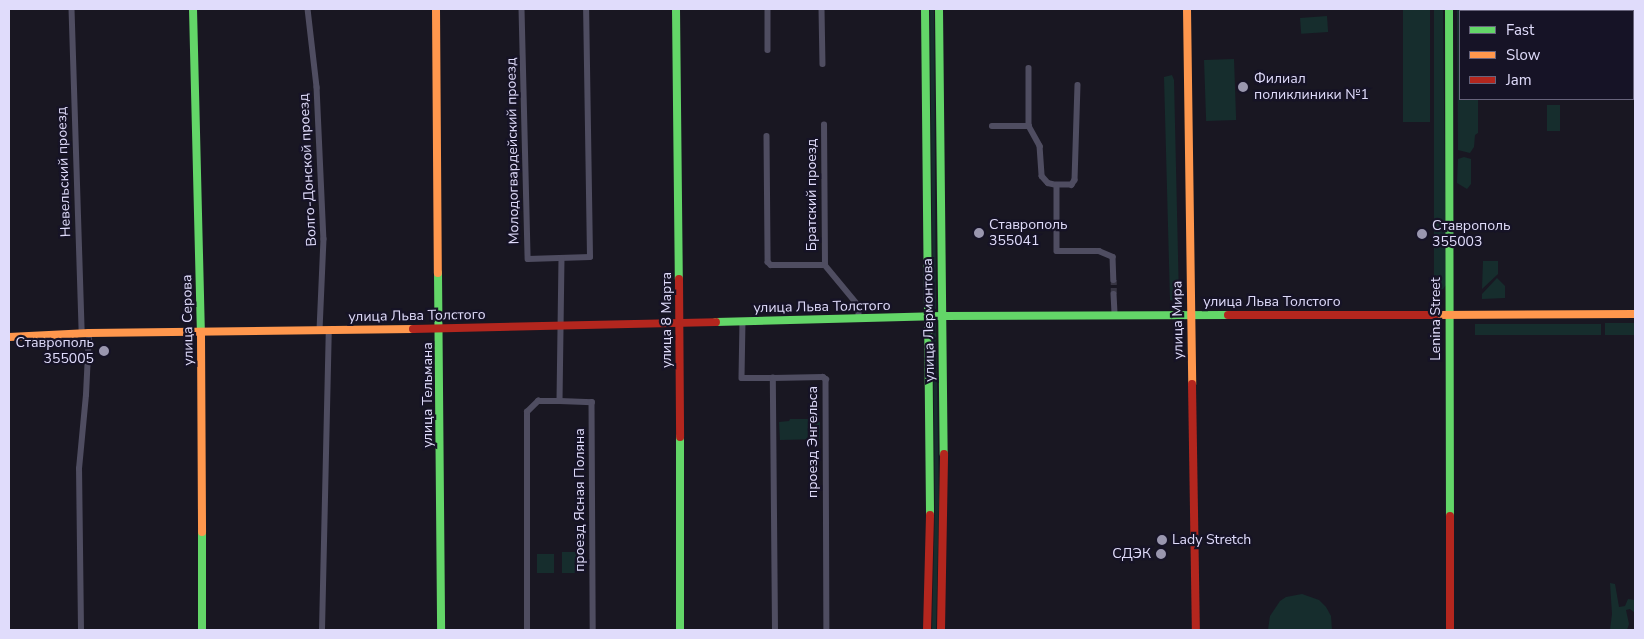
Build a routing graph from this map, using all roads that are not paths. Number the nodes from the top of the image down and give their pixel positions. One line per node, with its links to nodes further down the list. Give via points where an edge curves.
1 (72, 9): 40 (street, Невельский проезд)
2 (193, 9): 39 (main road, улица Серова)
3 (308, 9): 38 (street, Волго-Донской проезд, via 317,87)
4 (436, 9): 37 (main road, улица Тельмана)
5 (522, 9): 23 (street, Молодогвардейский проезд, via 528,259)
6 (586, 9): 23 (street, Молодогвардейский проезд, via 590,257)
7 (676, 9): 35 (main road, улица 8 Марта)
8 (768, 9): 14 (street)
9 (822, 9): 15 (street)
10 (925, 9): 32 (main road, улица Лермонтова)
11 (939, 9): 30 (main road, улица Лермонтова)
12 (1187, 9): 29 (main road, улица Мира)
13 (1449, 9): 27 (main road, Lenina Street)
14 (768, 50)
15 (824, 64)
16 (1029, 68): 20 (street)
17 (1078, 85): 22 (street, via 1075,180 1072,185)
18 (824, 125): 24 (street, Братский проезд)
19 (992, 126): 20 (street)
20 (1029, 126): 22 (street, via 1040,146 1042,176 1048,184)
21 (767, 136): 24 (street, Братский проезд, via 768,262 771,265)
22 (1057, 186): 25 (street, via 1057,251 1099,251 1113,257)
23 (562, 258): 36 (street)
24 (825, 265): 33 (street, Братский проезд, via 859,306)
25 (1114, 280)
26 (1114, 294): 31 (street)
27 (1448, 314): 28 (main road, улица Льва Толстого); 29 (main road, улица Льва Толстого); 56 (main road, Lenina Street)
28 (1635, 314)
29 (1190, 315): 31 (main road, улица Льва Толстого); 55 (main road, улица Мира)
30 (942, 316): 31 (main road, улица Льва Толстого); 32 (main road, улица Льва Толстого); 54 (main road, улица Лермонтова, via 944,503)
31 (1115, 316)
32 (928, 317): 33 (main road, улица Льва Толстого); 53 (main road, улица Лермонтова, via 930,502)
33 (859, 319): 34 (main road, улица Льва Толстого)
34 (743, 322): 35 (main road, улица Льва Толстого); 42 (street, via 742,378)
35 (680, 323): 36 (main road, улица Льва Толстого); 50 (main road, улица 8 Марта)
36 (562, 326): 37 (main road, улица Льва Толстого); 43 (street)
37 (440, 329): 38 (main road, улица Льва Толстого); 47 (main road, улица Тельмана)
38 (325, 330): 39 (main road, улица Льва Толстого); 46 (street, Волго-Донской проезд)
39 (201, 332): 40 (main road, улица Льва Толстого); 45 (main road, улица Серова)
40 (86, 333): 41 (main road, улица Льва Толстого); 44 (street, Невельский проезд, via 86,395 79,469)
41 (9, 337)
42 (773, 378): 51 (street); 52 (street, проезд Энгельса, via 826,379)
43 (560, 401): 48 (street, проезд Ясная Поляна, via 538,401 527,412); 49 (street, проезд Ясная Поляна, via 592,402)
44 (81, 630)
45 (202, 630)
46 (322, 630)
47 (441, 630)
48 (527, 630)
49 (593, 630)
50 (680, 630)
51 (775, 630)
52 (827, 630)
53 (927, 630)
54 (941, 630)
55 (1196, 630)
56 (1450, 630)

